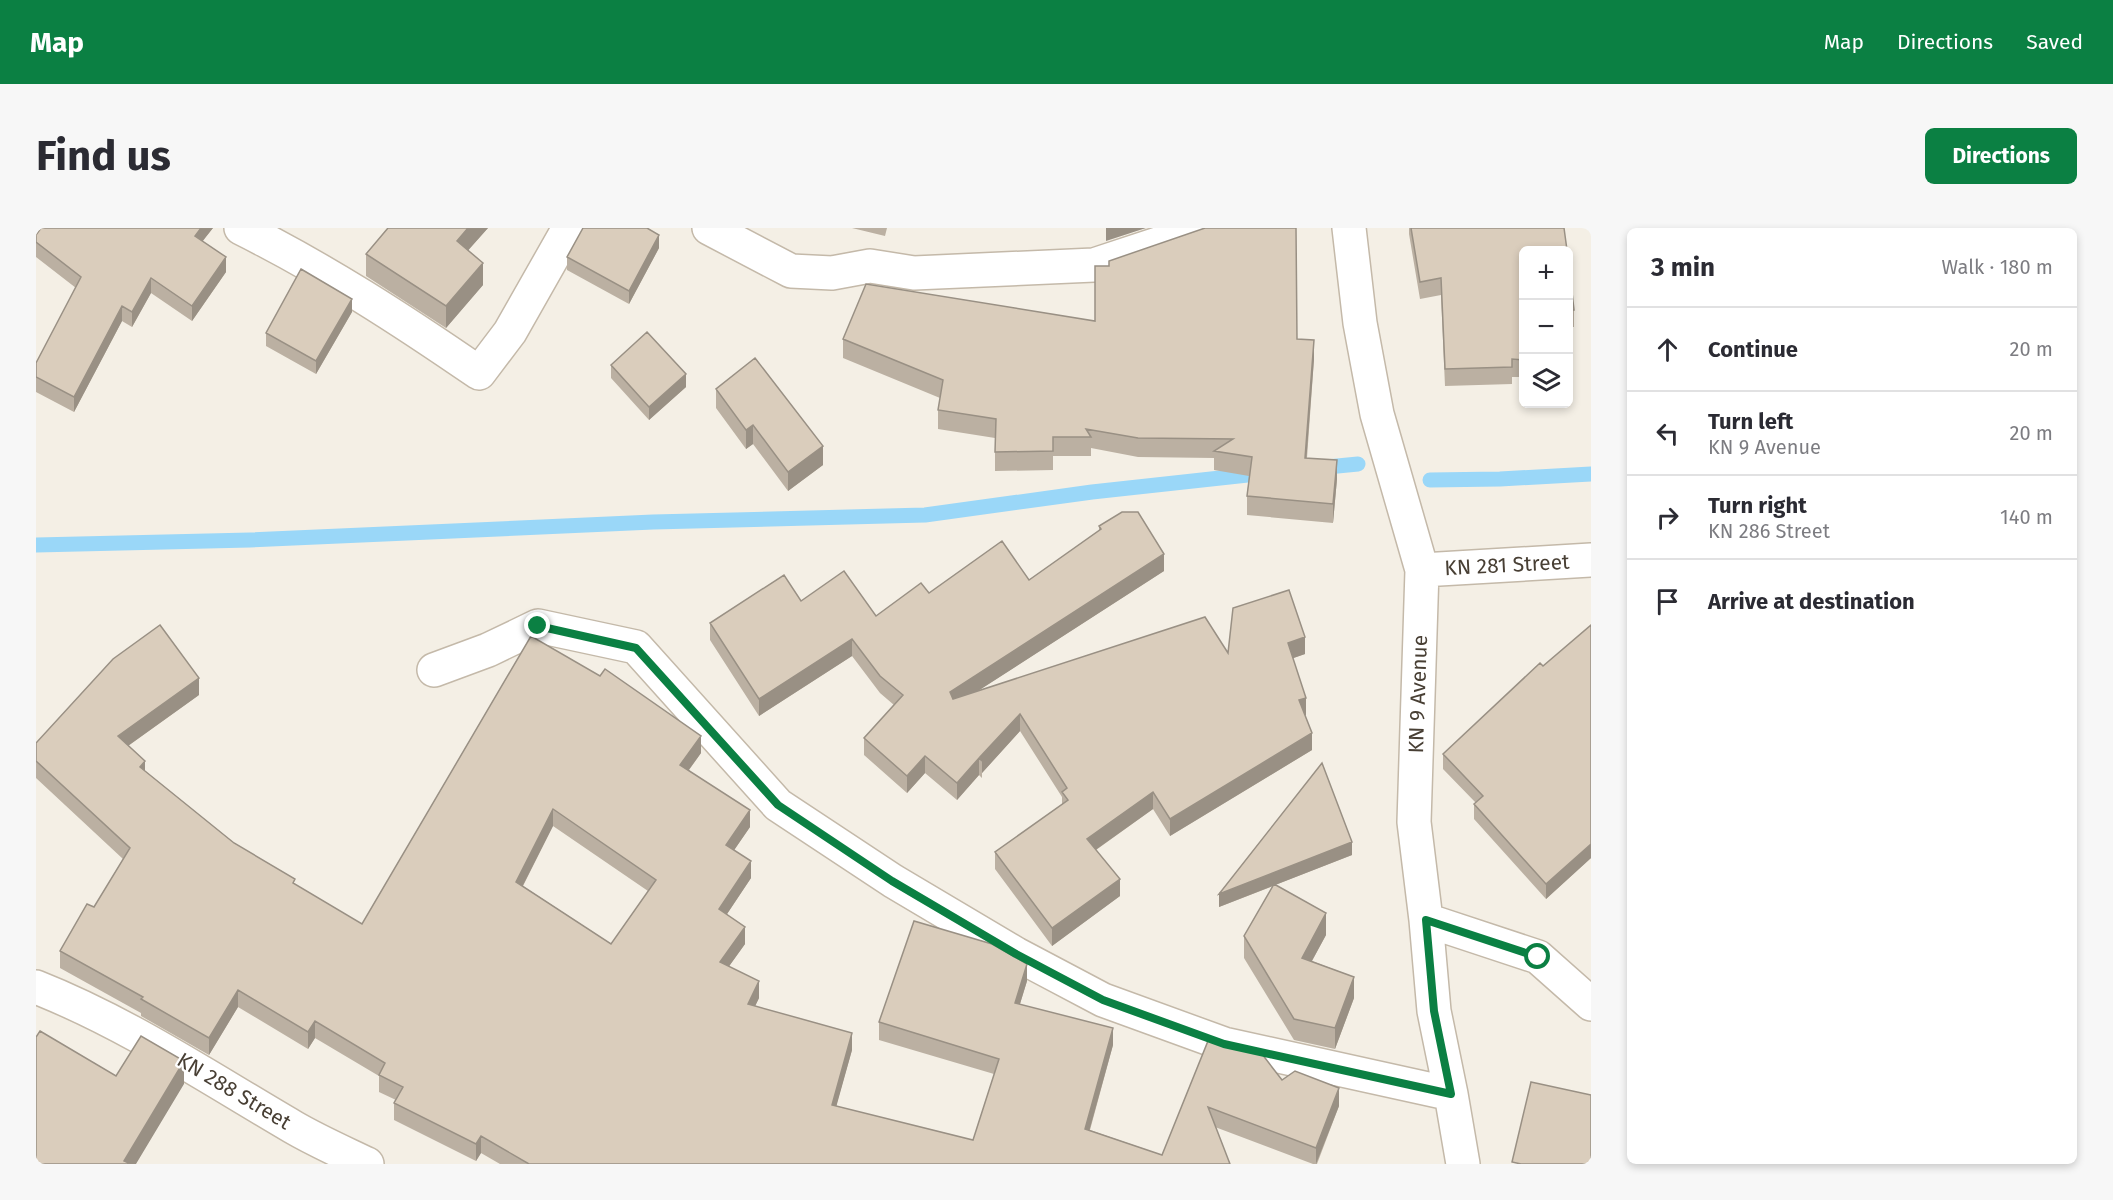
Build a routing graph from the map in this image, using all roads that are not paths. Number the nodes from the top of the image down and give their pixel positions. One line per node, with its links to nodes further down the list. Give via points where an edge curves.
1 (241, 228): 2 (street, via 297,256 406,323 479,374 510,332)
2 (569, 228)
3 (709, 228): 4 (street, via 791,271 832,273 870,266 914,273 1095,265)
4 (1206, 228)
5 (1349, 228): 7 (street, KN 9 Avenue, via 1360,323 1377,414)
6 (1591, 560): 7 (street, KN 281 Street)
7 (1422, 570): 9 (street, KN 9 Avenue, via 1414,822)
8 (434, 670): 12 (street, via 538,626 636,648 778,805 892,881 1016,954 1103,1000 1224,1044)
9 (1426, 920): 11 (street, via 1538,957); 12 (street, KN 9 Avenue, via 1434,1011)
10 (36, 987): 13 (street, KN 288 Street, via 158,1046 296,1129)
11 (1591, 1004)
12 (1451, 1094): 14 (street, KN 9 Avenue)
13 (367, 1164)
14 (1463, 1164)

